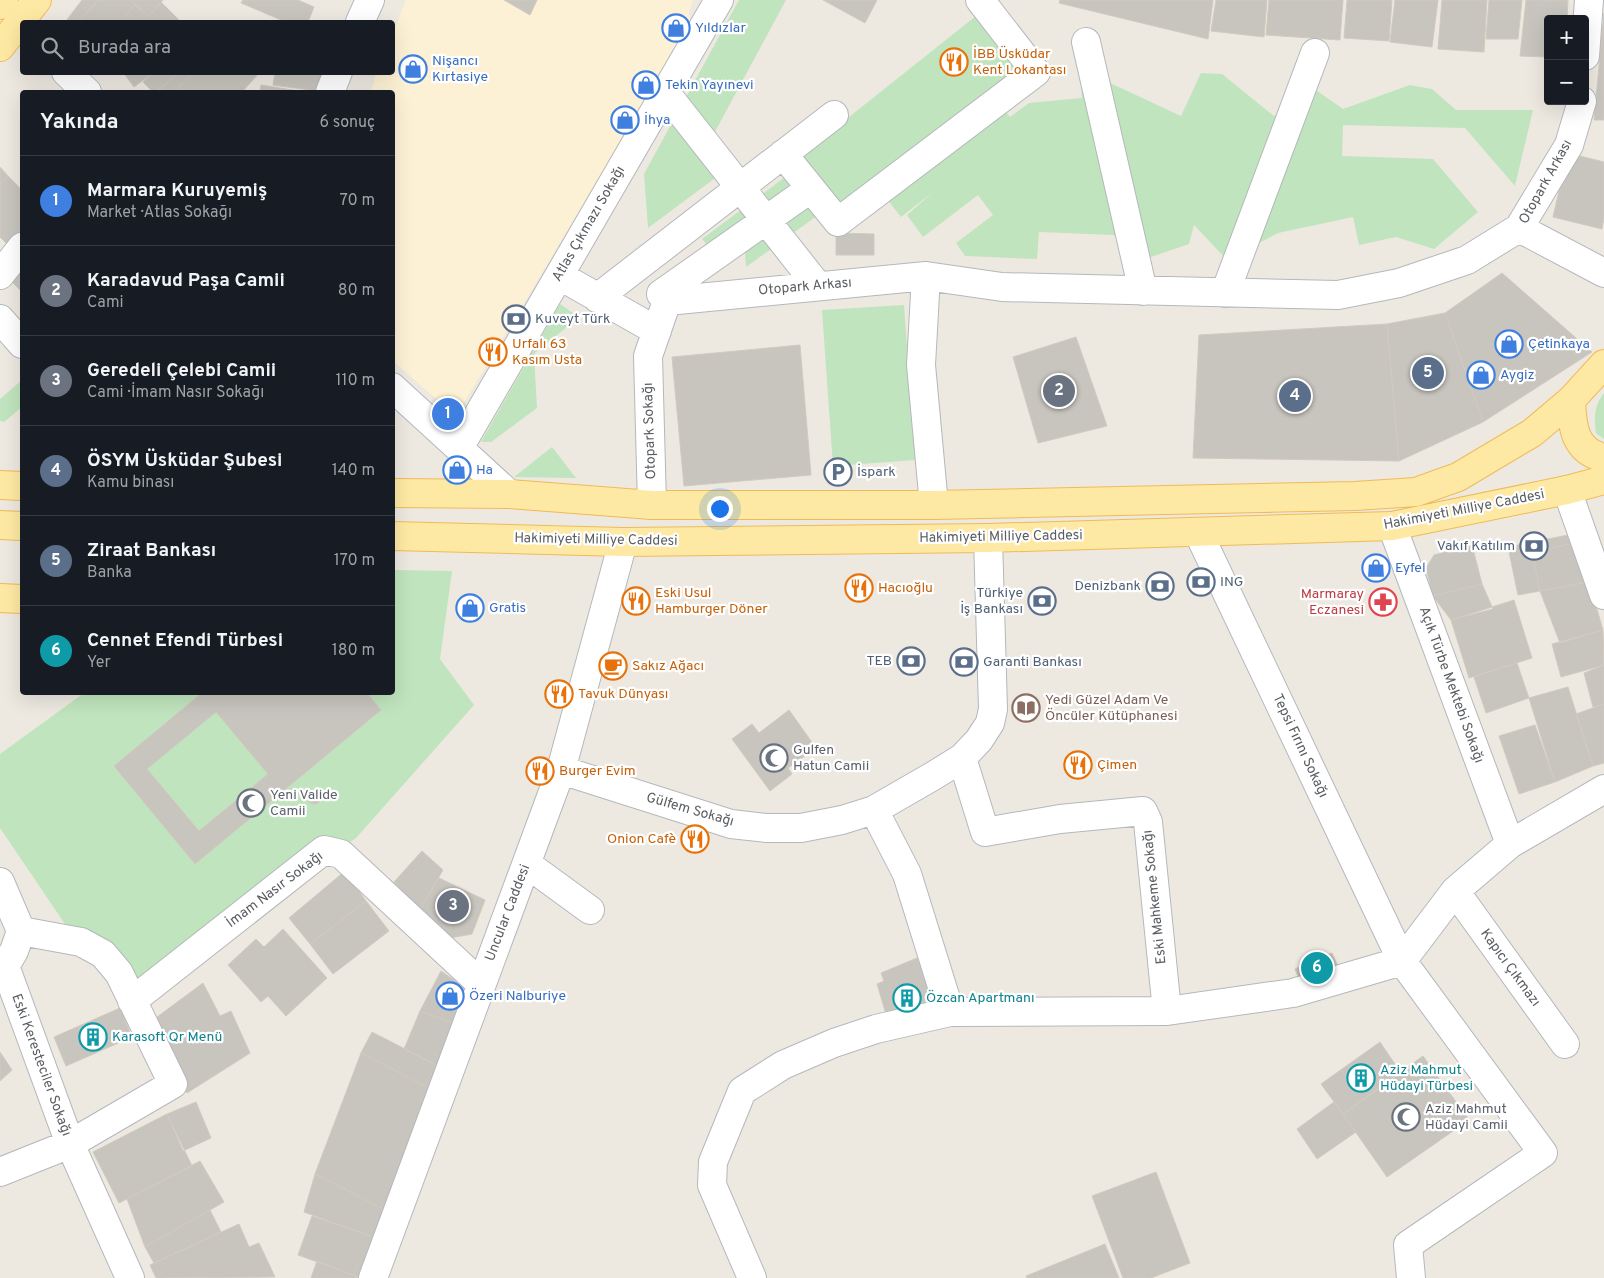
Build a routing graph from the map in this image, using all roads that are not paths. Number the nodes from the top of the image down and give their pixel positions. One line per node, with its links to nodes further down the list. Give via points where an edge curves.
1 (4, 0): 7 (main road)
2 (37, 0): 9 (main road)
3 (370, 0): 10 (street)
4 (718, 0): 19 (street, Atlas Çıkmazı Sokağı)
5 (980, 0): 24 (street, via 1036,72 838,222)
6 (1589, 0): 8 (street)
7 (0, 5)
8 (1588, 15)
9 (25, 20)
10 (361, 20)
11 (20, 27): 13 (main road)
12 (1086, 42): 33 (street)
13 (0, 47)
14 (1315, 53): 34 (street)
15 (69, 75): 17 (street)
16 (337, 75): 18 (street)
17 (85, 90)
18 (331, 90)
19 (665, 92): 23 (street); 30 (street, Atlas Çıkmazı Sokağı)
20 (1581, 105): 26 (street, Otopark Arkası, via 1569,145)
21 (834, 115): 22 (street)
22 (783, 154): 23 (street); 24 (street)
23 (740, 188): 25 (street); 35 (street)
24 (810, 189): 25 (street)
25 (766, 220): 32 (street); 36 (street, via 661,294)
26 (1519, 228): 28 (street, Otopark Arkası); 34 (street, Otopark Arkası, via 1467,260 1399,283 1338,296)
27 (20, 250): 29 (street)
28 (1604, 273)
29 (0, 275)
30 (560, 276): 35 (street); 43 (street, Atlas Çıkmazı Sokağı)
31 (926, 276): 32 (street, Otopark Arkası); 33 (street, Otopark Arkası, via 1002,287); 52 (street, via 920,365)
32 (817, 285): 36 (street, Otopark Arkası)
33 (1143, 291): 34 (street, Otopark Arkası)
34 (1225, 293)
35 (598, 298): 39 (street)
36 (667, 301): 39 (street)
37 (0, 319): 38 (street)
38 (20, 342)
39 (652, 344): 51 (street, Otopark Sokağı)
40 (1604, 364): 42 (main road, Hakimiyeti Milliye Caddesi)
41 (395, 390): 43 (street)
42 (1572, 400): 44 (main road, via 1574,433 1580,445); 52 (main road, Hakimiyeti Milliye Caddesi, via 1532,433 1480,464 1416,492)
43 (459, 448): 50 (street)
44 (1604, 458)
45 (1604, 480): 48 (main road, Hakimiyeti Milliye Caddesi)
46 (0, 485): 47 (main road)
47 (20, 486)
48 (1567, 490): 55 (main road, Hakimiyeti Milliye Caddesi); 60 (street)
49 (395, 492): 50 (main road, Hakimiyeti Milliye Caddesi)
50 (509, 494): 51 (main road, Hakimiyeti Milliye Caddesi)
51 (652, 505): 52 (main road, Hakimiyeti Milliye Caddesi)
52 (934, 505)
53 (0, 524): 54 (main road)
54 (20, 526)
55 (1392, 526): 56 (main road, Hakimiyeti Milliye Caddesi); 67 (street, Açık Türbe Mektebi Sokağı)
56 (1198, 532): 58 (main road, Hakimiyeti Milliye Caddesi); 73 (street, Tepsi Fırını Sokağı)
57 (395, 536): 59 (main road, Hakimiyeti Milliye Caddesi)
58 (988, 538): 59 (main road, Hakimiyeti Milliye Caddesi); 63 (street, via 993,709 990,723 980,740)
59 (623, 542): 64 (street, Uncular Caddesi)
60 (1604, 595)
61 (0, 598): 62 (main road)
62 (20, 599)
63 (962, 758): 66 (street); 76 (street, Eski Mahkeme Sokağı, via 985,832 1060,819 1143,811 1148,822)
64 (561, 770): 66 (street, Gülfem Sokağı, via 731,824 801,828); 68 (street, Uncular Caddesi)
65 (1604, 789): 67 (street)
66 (874, 810): 77 (street, via 907,874)
67 (1510, 844): 70 (street)
68 (527, 864): 71 (street); 74 (street, Uncular Caddesi)
69 (0, 882): 72 (street)
70 (1455, 891): 73 (street); 78 (street, Kapıcı Çıkmazı)
71 (590, 910)
72 (22, 931): 75 (street, via 82,942 103,954 118,973); 79 (street, Eski Keresteciler Sokağı, via 5,966)
73 (1402, 960): 76 (street, via 1293,993); 84 (street, Tepsi Fırını Sokağı, via 1543,1153 1408,1245)
74 (481, 984): 75 (street, İmam Nasır Sokağı, via 341,854 324,850); 82 (street, Uncular Caddesi)
75 (132, 1001): 79 (street, via 173,1084)
76 (1167, 1010): 77 (street)
77 (950, 1012): 83 (street, via 876,1029 834,1043 784,1065 742,1091 713,1162 712,1186)
78 (1565, 1044)
79 (70, 1144): 80 (street); 81 (street, Eski Keresteciler Sokağı)
80 (0, 1172)
81 (130, 1278)
82 (373, 1278)
83 (752, 1278)
84 (1411, 1278)

